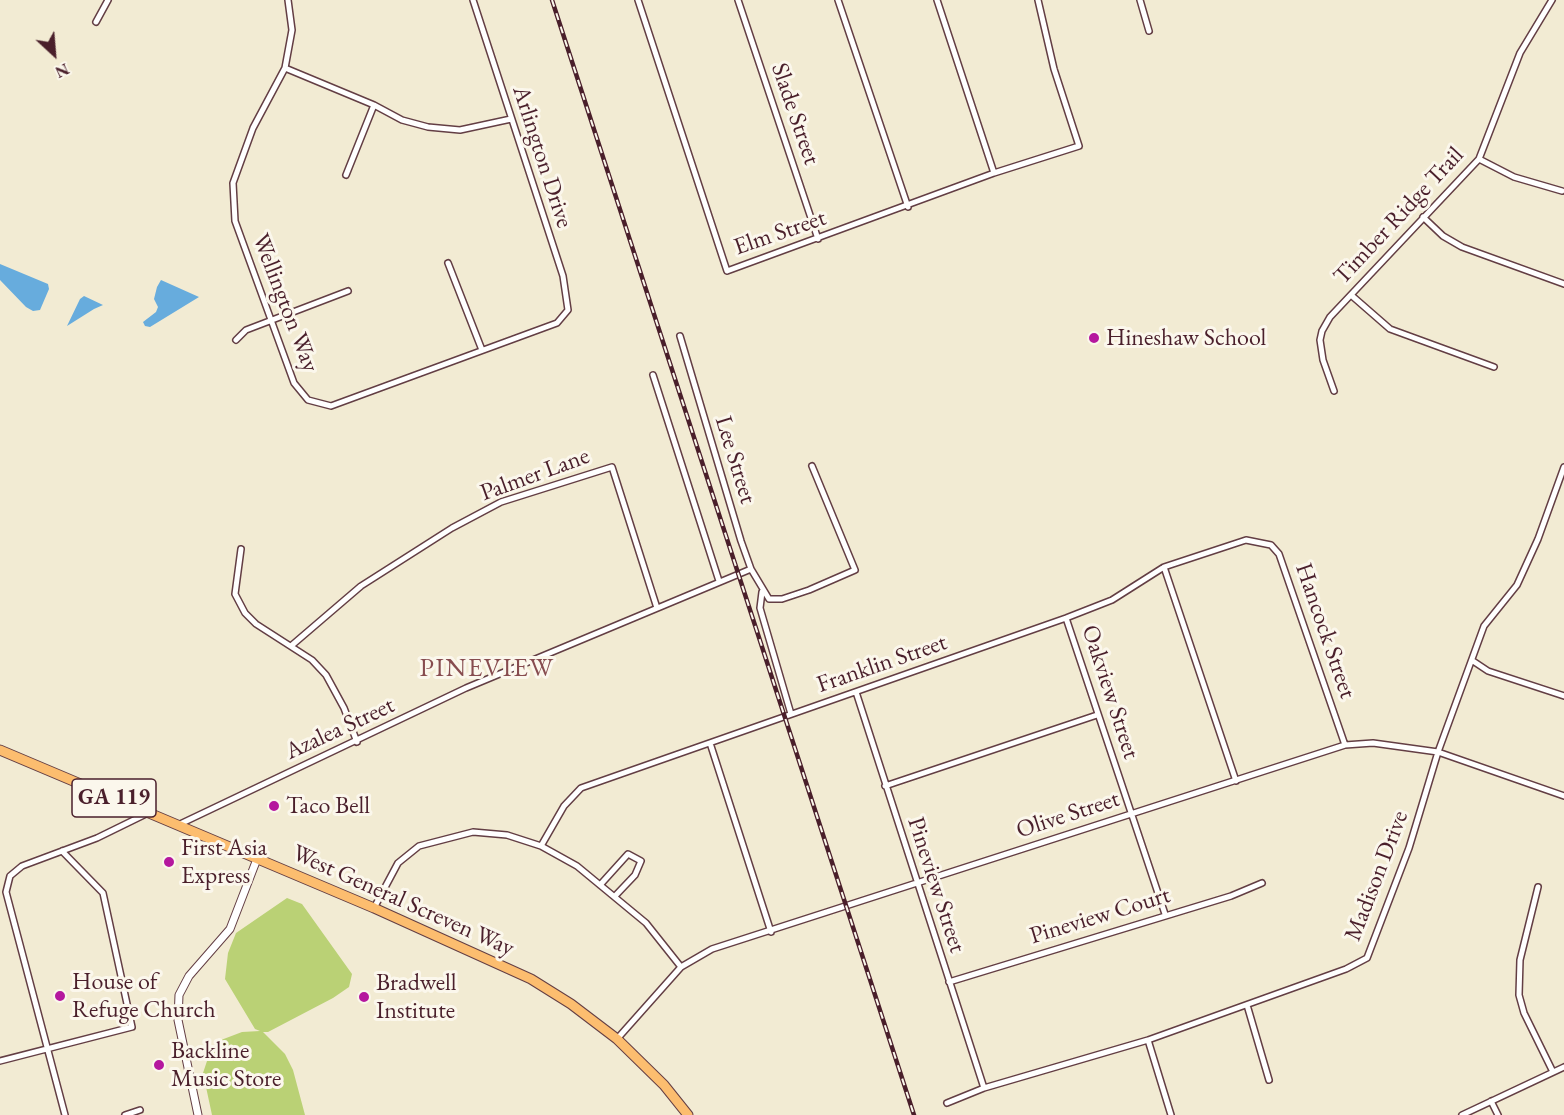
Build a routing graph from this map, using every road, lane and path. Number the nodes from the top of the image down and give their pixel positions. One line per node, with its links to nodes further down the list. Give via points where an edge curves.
1 (108, 0): 11 (street)
2 (288, 0): 13 (street, Wellington Way, via 292,30)
3 (473, 0): 15 (street, Arlington Drive)
4 (638, 0): 22 (street, Elm Street, via 727,271)
5 (738, 0): 22 (street, Slade Street)
6 (838, 0): 20 (street)
7 (936, 0): 17 (street)
8 (1038, 0): 17 (street, Elm Street, via 1078,146)
9 (1140, 0): 12 (street)
10 (1552, 0): 16 (street, Timber Ridge Trail, via 1520,53)
11 (96, 22)
12 (1149, 31)
13 (285, 68): 14 (street); 27 (street, Wellington Way, via 253,128 233,183 235,221)
14 (374, 105): 15 (street, via 402,120 444,129 476,129); 18 (street)
15 (511, 119): 28 (street, Arlington Drive, via 563,276 568,310)
16 (1479, 159): 19 (street, via 1514,177); 21 (street, Timber Ridge Trail)
17 (994, 173): 20 (street, Elm Street)
18 (346, 175)
19 (1562, 191)
20 (908, 207): 22 (street, Elm Street)
21 (1423, 217): 24 (street, via 1462,247); 26 (street, Timber Ridge Trail)
22 (818, 239)
23 (447, 263): 31 (street)
24 (1564, 284)
25 (348, 291): 27 (street)
26 (1351, 295): 32 (street, via 1390,329); 34 (street, Timber Ridge Trail, via 1330,317 1320,340)
27 (270, 321): 30 (street, via 246,330); 31 (street, Wellington Way, via 294,383 308,400 331,406)
28 (557, 322): 31 (street, Wellington Way)
29 (680, 336): 40 (street, Lee Street)
30 (236, 340)
31 (482, 350)
32 (1494, 367)
33 (653, 375): 41 (street)
34 (1334, 391)
35 (812, 466): 42 (street, via 855,570 782,599 769,599)
36 (1564, 467): 46 (street, Madison Drive, via 1539,539 1517,585 1485,626)
37 (1256, 542): 39 (street, Franklin Street, via 1246,540); 53 (street, Hancock Street, via 1271,544 1279,554)
38 (242, 549): 45 (street, via 235,594 256,624)
39 (1164, 567): 44 (street, Franklin Street, via 1112,600); 56 (street)
40 (751, 569): 41 (street, Azalea Street); 42 (street, Lee Street)
41 (719, 581): 43 (street, Azalea Street)
42 (762, 592): 49 (street, Lee Street, via 760,608)
43 (657, 608): 45 (street, Palmer Lane, via 612,467 501,502 452,528 361,586); 51 (street, Azalea Street, via 466,688)
44 (1066, 618): 47 (street, Franklin Street); 50 (street, Oakview Street)
45 (291, 646): 51 (street, via 326,675)
46 (1473, 661): 48 (street, via 1488,671); 55 (street, Madison Drive)
47 (856, 692): 49 (street, Franklin Street); 57 (street, Pineview Street)
48 (1564, 696)
49 (791, 714): 52 (street, Franklin Street)
50 (1097, 715): 57 (street); 60 (street, Oakview Street)
51 (357, 742): 61 (street, Azalea Street)
52 (710, 743): 62 (street, Franklin Street, via 581,788 564,806); 72 (street)
53 (1345, 745): 55 (street, Olive Street, via 1373,743); 56 (street, Olive Street)
54 (0, 750): 59 (main road, West General Screven Way / GA 119)
55 (1438, 752): 58 (street, Olive Street); 75 (street, Madison Drive, via 1409,848 1366,958)
56 (1236, 781): 60 (street, Olive Street)
57 (885, 786): 65 (street, Pineview Street)
58 (1564, 796)
59 (148, 813): 61 (main road, West General Screven Way / GA 119); 63 (street)
60 (1131, 813): 65 (street, Olive Street); 71 (street, Oakview Street)
61 (177, 825): 64 (main road, West General Screven Way / GA 119)
62 (541, 846): 67 (street, via 578,866); 70 (street, via 485,832 427,843 410,851 398,863)
63 (62, 851): 78 (street, via 22,866 10,876 6,892); 78 (street, via 104,893 132,1027)
64 (257, 859): 70 (main road, West General Screven Way / GA 119); 89 (street, via 230,929 189,975 179,995 178,1020)
65 (917, 883): 72 (street, Olive Street); 74 (street, Pineview Street)
66 (1262, 883): 71 (street, Pineview Court)
67 (600, 885): 69 (street); 69 (street, via 628,854 641,861 635,875)
68 (1538, 887): 81 (street, via 1520,960 1519,995)
69 (616, 895): 73 (street, via 646,923)
70 (374, 908): 76 (main road, West General Screven Way / GA 119, via 531,979)
71 (1166, 914): 74 (street, Pineview Court)
72 (771, 932): 73 (street, Olive Street, via 712,949)
73 (681, 967): 76 (street, Olive Street)
74 (950, 982): 83 (street, Pineview Street)
75 (1246, 1005): 77 (street, Madison Drive); 82 (street)
76 (617, 1039): 90 (main road, West General Screven Way / GA 119)
77 (1148, 1040): 83 (street, Madison Drive); 91 (street)
78 (47, 1050): 79 (street); 87 (street)
79 (0, 1061)
80 (1564, 1067): 81 (street)
81 (1553, 1072): 84 (street)
82 (1269, 1080)
83 (984, 1088): 85 (street, Madison Drive)
84 (1491, 1101): 92 (street); 93 (street)
85 (947, 1102)
86 (140, 1110): 88 (street)
87 (65, 1115)
88 (125, 1115)
89 (198, 1115)
90 (688, 1115)
91 (1171, 1115)
92 (1462, 1115)
93 (1498, 1115)

